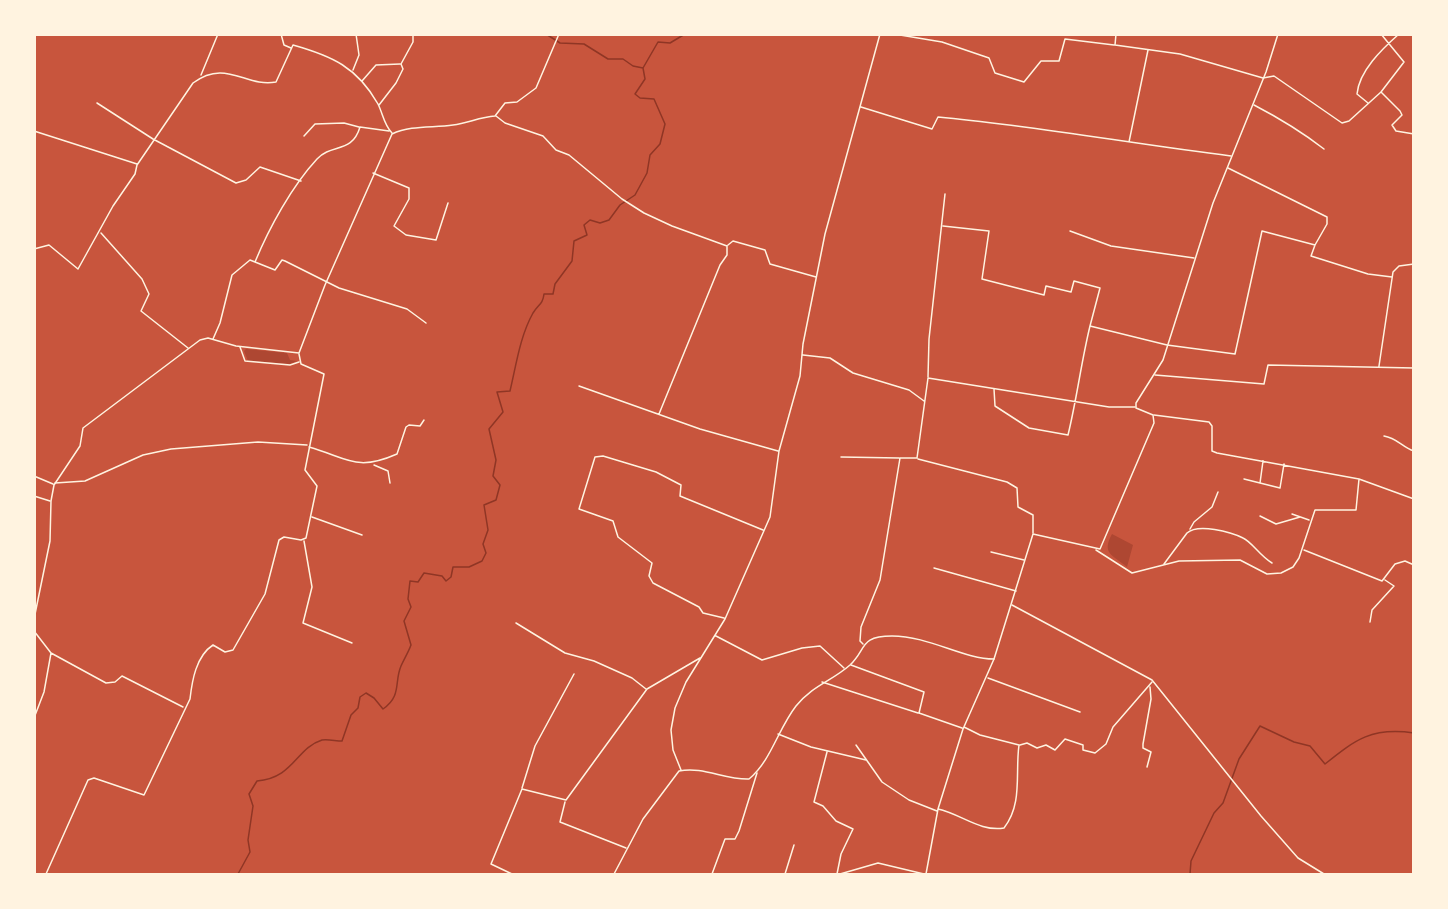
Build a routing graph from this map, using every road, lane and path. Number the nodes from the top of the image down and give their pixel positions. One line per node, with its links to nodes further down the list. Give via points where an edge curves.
1 (218, 34): 18 (street)
2 (281, 34): 14 (street, via 284,45)
3 (356, 34): 17 (street, via 359,55)
4 (413, 34): 16 (street)
5 (559, 34): 27 (street, via 536,88 517,102 505,103)
6 (880, 34): 26 (street)
7 (894, 34): 13 (street, via 942,42 989,58 995,73 1024,82 1041,61 1059,61 1065,39)
8 (1116, 34): 13 (street)
9 (1278, 34): 19 (street)
10 (1381, 34): 12 (street)
11 (1399, 34): 12 (street)
12 (1388, 44): 21 (street, via 1404,62); 23 (street, via 1360,81 1357,94)
13 (1115, 45): 15 (street)
14 (291, 48): 17 (street, via 293,45 336,59); 18 (street, via 276,82 221,73)
15 (1148, 50): 19 (street, via 1180,54); 34 (street)
16 (401, 64): 20 (street, via 376,64); 24 (street, via 403,69 396,83)
17 (352, 71): 20 (street)
18 (201, 77): 33 (street, via 192,83)
19 (1263, 78): 23 (street, via 1274,76 1342,123); 25 (street)
20 (362, 81): 24 (street)
21 (1381, 92): 23 (street); 31 (street, via 1402,115 1392,125 1395,131)
22 (97, 103): 33 (street)
23 (1369, 104)
24 (378, 105): 30 (street)
25 (1253, 105): 35 (street, via 1296,128); 36 (street)
26 (860, 107): 34 (street, via 932,129 938,117); 52 (street)
27 (495, 116): 30 (street, via 458,125); 47 (street, via 543,136 555,150 569,155 628,203 661,222)
28 (360, 128): 30 (street); 32 (street, via 344,123 315,124); 40 (street, via 346,147 318,157)
29 (34, 130): 37 (street)
30 (391, 132): 39 (street)
31 (1413, 134)
32 (304, 136)
33 (153, 139): 37 (street); 40 (street, via 236,183 246,180 260,167)
34 (1129, 144): 36 (street)
35 (1324, 149)
36 (1231, 156): 38 (street)
37 (137, 165): 44 (street)
38 (1227, 167): 46 (street, via 1327,217); 49 (street)
39 (373, 173): 42 (street, via 409,188 409,199 394,226 406,235 436,240); 54 (street)
40 (301, 181): 50 (street, via 269,227)
41 (945, 194): 43 (street)
42 (448, 203)
43 (943, 226): 56 (street, via 989,231 982,279 1044,295 1046,286 1071,292 1074,281 1100,288); 67 (street)
44 (99, 231): 48 (street, via 78,269 48,245); 60 (street, via 142,279 149,294 141,311)
45 (1070, 231): 49 (street, via 1112,246)
46 (1315, 245): 53 (street, via 1311,256 1368,274); 58 (street, via 1263,231 1235,354)
47 (727, 246): 52 (street, via 733,241 765,250 770,264); 73 (street, via 727,255)
48 (34, 249)
49 (1195, 258): 58 (street)
50 (255, 262): 54 (street, via 275,270 285,261); 57 (street, via 250,260 232,275)
51 (1413, 264): 53 (street, via 1394,269)
52 (817, 277): 62 (street)
53 (1392, 277): 64 (street)
54 (327, 282): 55 (street, via 407,309); 61 (street)
55 (426, 323)
56 (1090, 326): 58 (street); 71 (street, via 1078,375)
57 (213, 339): 59 (street); 60 (street, via 200,340)
58 (1167, 345): 66 (street)
59 (239, 346): 61 (street); 63 (street, via 245,361 290,365)
60 (189, 349): 90 (street, via 84,428 80,446)
61 (299, 353): 63 (street)
62 (803, 355): 70 (street, via 830,358 853,373 909,390); 78 (street)
63 (300, 362): 77 (street, via 324,374)
64 (1379, 367): 65 (street); 66 (street, via 1268,365 1264,384)
65 (1413, 368)
66 (1155, 375): 72 (street)
67 (928, 378): 69 (street); 70 (street)
68 (579, 386): 73 (street)
69 (994, 389): 71 (street); 71 (street, via 995,406 1029,428 1068,435)
70 (925, 401): 82 (street)
71 (1077, 401): 72 (street)
72 (1136, 408): 74 (street)
73 (659, 414): 78 (street)
74 (1154, 415): 83 (street, via 1209,422 1212,451); 107 (street, via 1103,543)
75 (424, 420): 84 (street, via 420,426 406,427 397,454)
76 (1384, 436): 79 (street, via 1397,439)
77 (308, 446): 84 (street, via 342,459); 90 (street, via 258,442 171,449 143,455 85,481); 98 (street, via 304,472 317,486)
78 (779, 451): 101 (street, via 770,517)
79 (1413, 451)
80 (841, 457): 81 (street)
81 (900, 458): 82 (street); 124 (street, via 880,580 861,627)
82 (917, 459): 103 (street, via 1017,488 1018,507 1033,515)
83 (1263, 460): 85 (street); 91 (street)
84 (370, 464): 89 (street, via 388,471)
85 (1284, 464): 88 (street); 91 (street, via 1280,488)
86 (34, 476): 90 (street)
87 (1244, 479): 91 (street)
88 (1359, 479): 94 (street); 100 (street, via 1356,510 1314,510)
89 (390, 483)
90 (55, 484): 95 (street)
91 (1260, 484)
92 (1218, 492): 102 (street, via 1212,507 1194,522)
93 (34, 496): 95 (street)
94 (1413, 499)
95 (51, 501): 117 (street, via 50,541)
96 (1292, 514): 99 (street)
97 (1260, 516): 99 (street, via 1276,524)
98 (311, 517): 104 (street); 105 (street)
99 (1300, 517): 100 (street)
100 (1309, 521): 106 (street)
101 (764, 530): 118 (street); 118 (street, via 680,496 681,484 667,476 603,456 595,457 579,509 613,521 618,537 652,563 649,576 653,583 699,607 703,613)
102 (1191, 530): 110 (street, via 1242,538); 111 (street)
103 (1033, 534): 107 (street); 109 (street)
104 (362, 535)
105 (304, 540): 123 (street, via 312,587 303,623); 136 (street, via 279,540 258,608 231,652 213,645 208,648 191,681 190,699)
106 (1303, 549): 111 (street, via 1293,567 1281,573 1267,574 1240,560 1179,561); 114 (street)
107 (1096, 550): 111 (street, via 1132,573)
108 (991, 552): 109 (street)
109 (1025, 560): 115 (street)
110 (1272, 563)
111 (1164, 565)
112 (1413, 566): 114 (street, via 1405,561 1395,564)
113 (934, 568): 115 (street)
114 (1384, 579): 119 (street, via 1394,586 1372,610)
115 (1016, 591): 116 (street)
116 (1011, 605): 127 (street); 132 (street)
117 (34, 619)
118 (725, 619): 122 (street)
119 (1370, 622)
120 (516, 623): 135 (street, via 565,653 594,661 632,678)
121 (34, 631): 125 (street)
122 (714, 636): 126 (street); 129 (street, via 762,660 820,646)
123 (352, 643)
124 (863, 644): 127 (street, via 878,637 919,638); 128 (street)
125 (51, 653): 136 (street, via 106,683 122,676); 139 (street, via 44,692)
126 (701, 657): 135 (street); 147 (street, via 675,708 671,730)
127 (994, 659): 131 (street)
128 (850, 665): 129 (street); 138 (street, via 924,692)
129 (845, 669): 133 (street)
130 (574, 674): 149 (street, via 536,746)
131 (988, 678): 137 (street); 140 (street)
132 (1152, 680): 134 (street); 161 (street, via 1298,858)
133 (822, 682): 138 (street); 141 (street, via 800,701)
134 (1149, 686): 143 (street, via 1095,753 1065,739 1055,750 1046,745); 146 (street, via 1151,699 1143,744 1151,752)
135 (646, 689): 150 (street)
136 (184, 707): 154 (street, via 144,795 92,778 86,783)
137 (1080, 712)
138 (919, 713): 140 (street)
139 (34, 718)
140 (963, 727): 143 (street); 151 (street)
141 (778, 734): 144 (street); 148 (street)
142 (856, 745): 145 (street)
143 (1020, 746): 151 (street, via 1013,810 1004,828 977,826)
144 (827, 752): 145 (street); 159 (street, via 814,802 836,821 853,829 841,854)
145 (868, 761): 151 (street, via 888,787)
146 (1147, 767)
147 (681, 770): 148 (street, via 696,769 738,780); 153 (street, via 660,794)
148 (757, 773): 157 (street, via 739,831 735,839 725,839)
149 (522, 789): 150 (street); 155 (street, via 491,864)
150 (566, 800): 153 (street, via 560,822)
151 (938, 810): 160 (street)
152 (794, 845): 158 (street)
153 (627, 849): 156 (street)
154 (46, 874)
155 (512, 874)
156 (614, 874)
157 (712, 874)
158 (785, 874)
159 (839, 874): 160 (street, via 878,863)
160 (926, 874)
161 (1324, 874)

